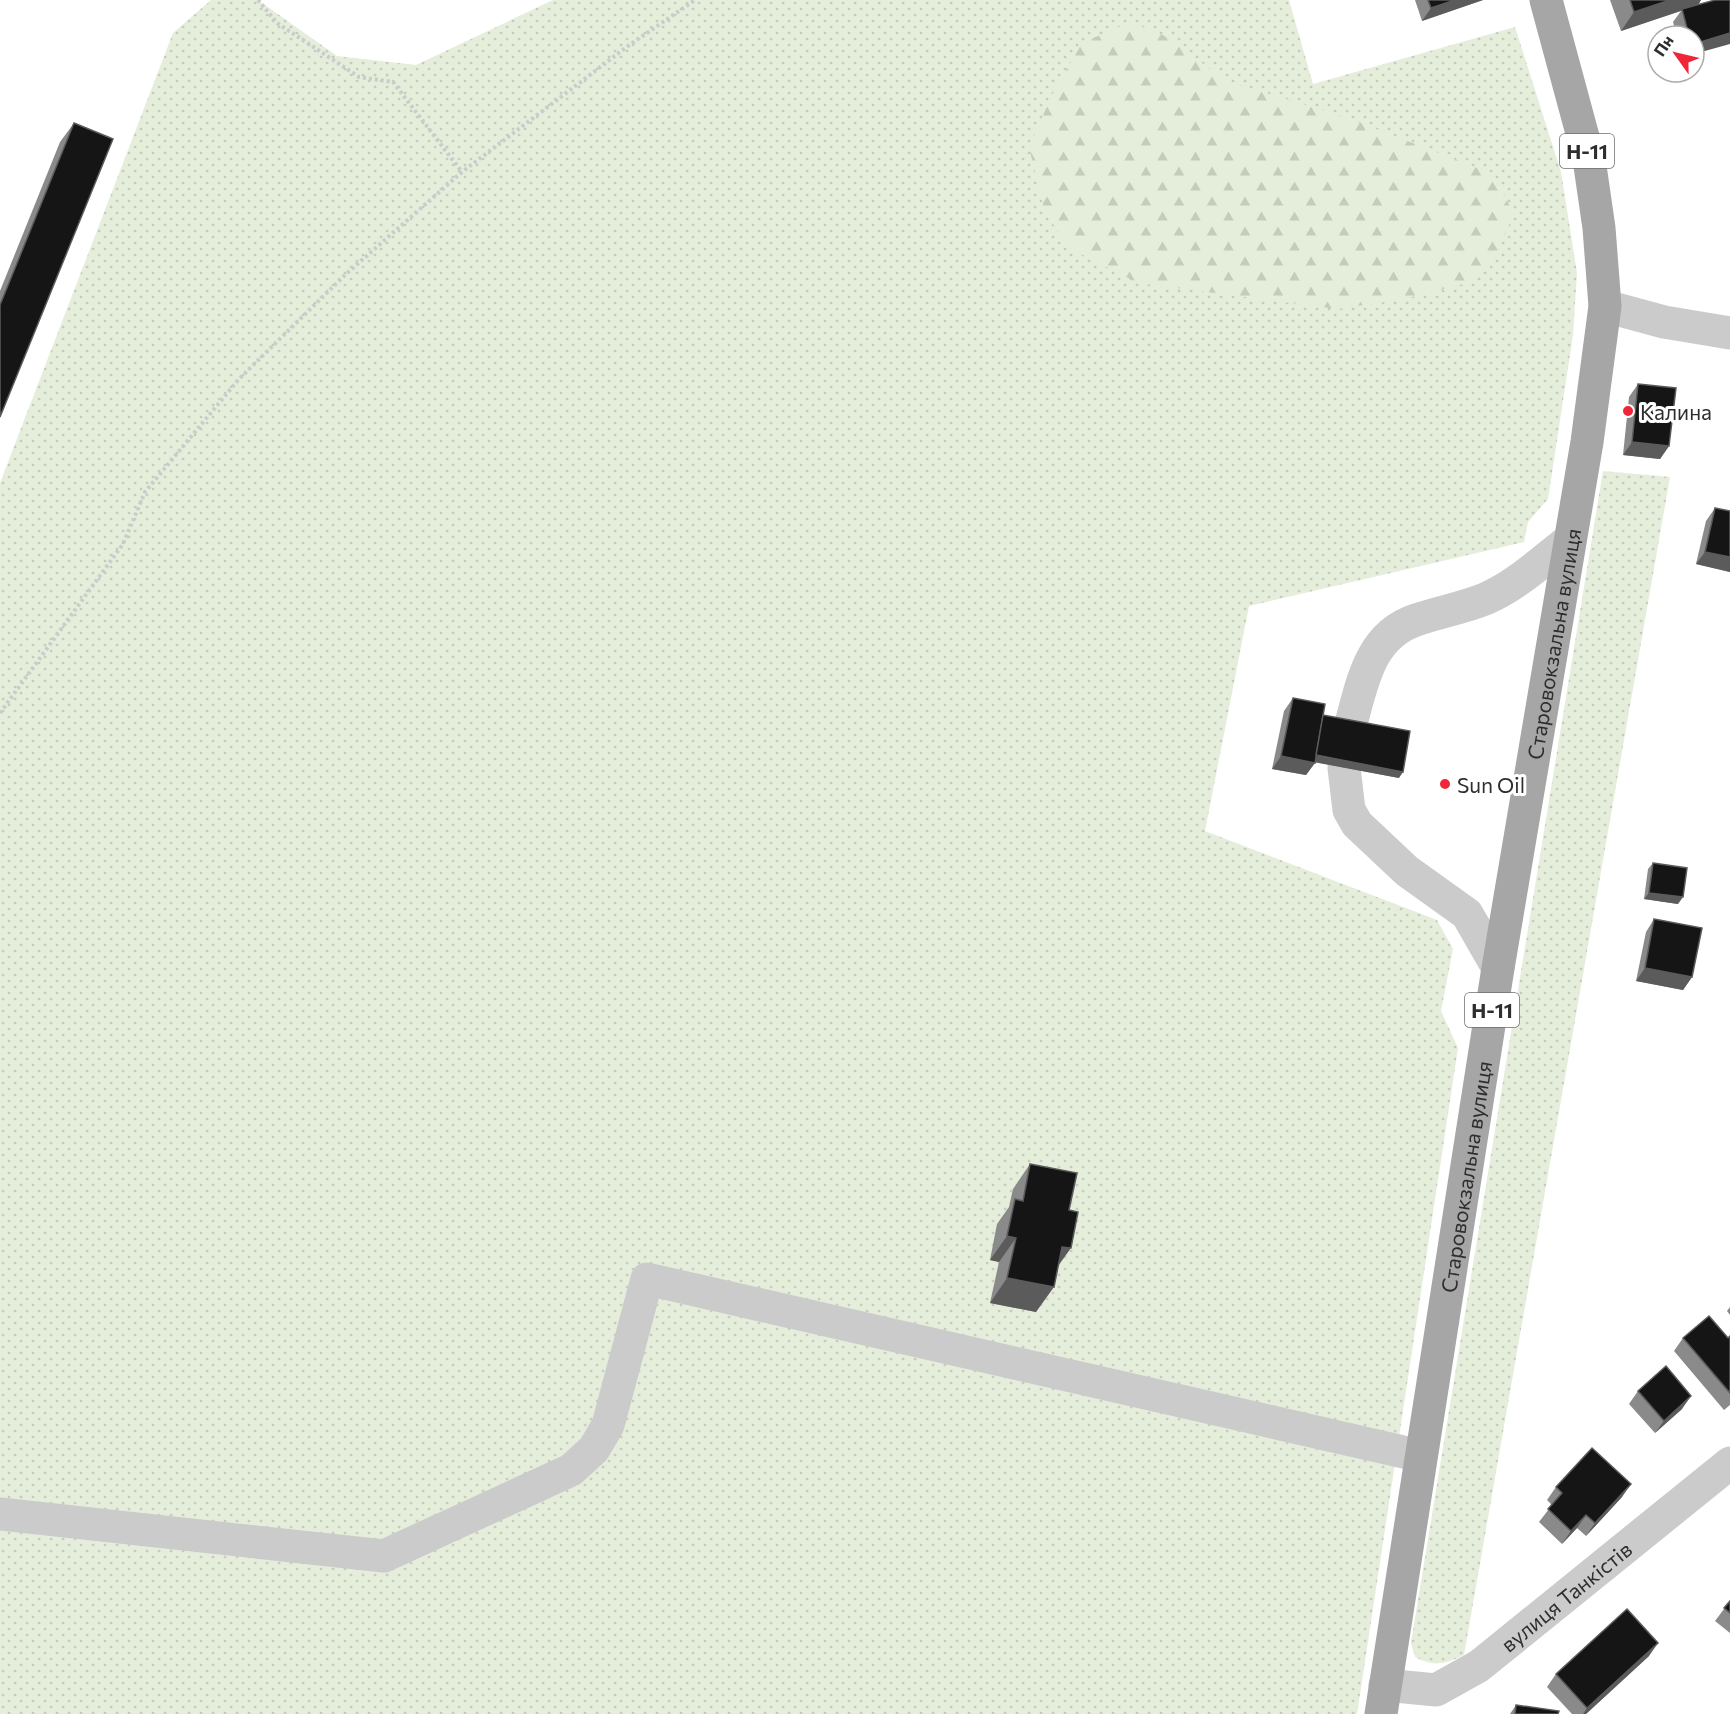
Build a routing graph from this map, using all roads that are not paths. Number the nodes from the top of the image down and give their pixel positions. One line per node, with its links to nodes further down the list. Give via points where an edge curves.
1 (1546, 0): 2 (main road, Старовокзальна вулиця / Н-11, via 1589,159)
2 (1605, 306): 3 (street, via 1664,322); 4 (main road, Старовокзальна вулиця / Н-11, via 1587,442)
3 (1730, 333)
4 (1568, 542): 5 (street, via 1516,582 1488,597 1403,624 1383,641 1369,661); 7 (main road, Старовокзальна вулиця / Н-11)
5 (1350, 728)
6 (1344, 768): 7 (street, via 1349,810 1357,824 1407,871 1467,914)
7 (1498, 969): 8 (main road, Старовокзальна вулиця / Н-11)
8 (1421, 1456): 10 (street, via 647,1279 608,1425 594,1449 571,1470 384,1556); 11 (main road, Старовокзальна вулиця / Н-11)
9 (1725, 1477): 11 (street, вулиця Танкістів, via 1479,1666 1436,1690)
10 (0, 1514)
11 (1383, 1700)

